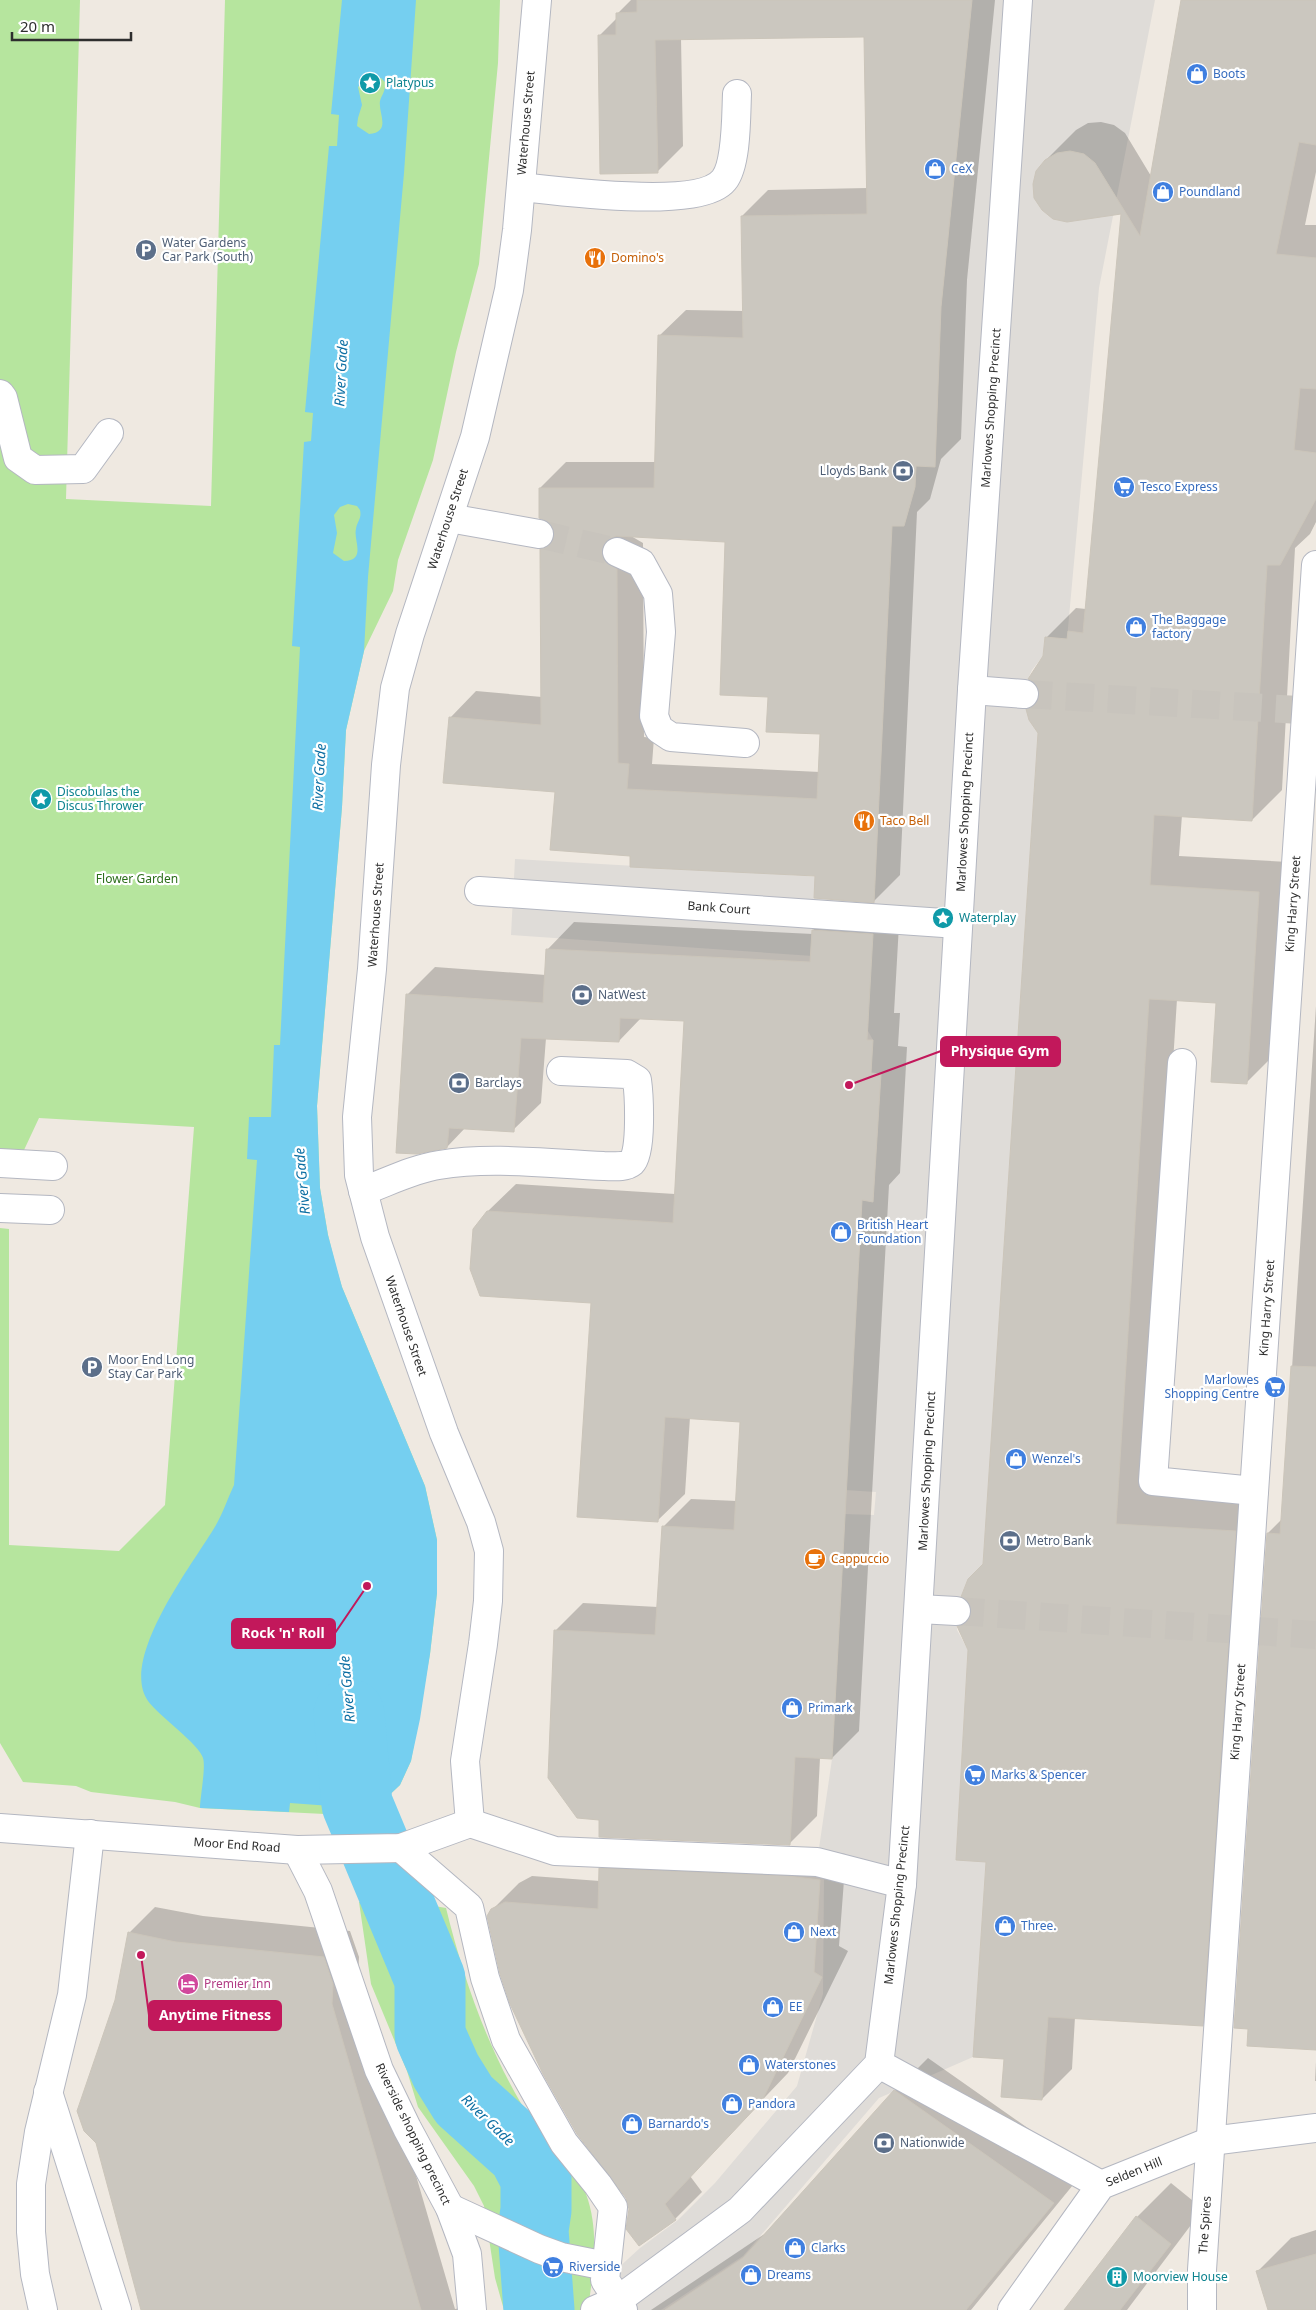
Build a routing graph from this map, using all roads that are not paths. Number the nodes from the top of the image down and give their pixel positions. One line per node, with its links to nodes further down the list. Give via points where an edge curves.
1 (537, 0): 4 (street, Waterhouse Street)
2 (1018, 0): 11 (street, Marlowes Shopping Precinct)
3 (737, 94): 4 (street, via 732,159 724,180 711,189 626,198)
4 (521, 187): 7 (street, Waterhouse Street, via 509,290 475,437)
5 (0, 394): 6 (street, via 4,398 18,458 35,470 84,469)
6 (109, 433)
7 (449, 518): 8 (street); 20 (street, Waterhouse Street, via 395,688 357,1117 359,1175)
8 (539, 534)
9 (617, 552): 13 (street, via 641,563 658,594 661,632 654,716 659,729 671,737)
10 (1316, 565): 23 (street, King Harry Street)
11 (972, 690): 12 (street); 15 (street, Marlowes Shopping Precinct)
12 (1024, 694)
13 (745, 742)
14 (480, 891): 15 (street, Bank Court)
15 (958, 924): 24 (street, Marlowes Shopping Precinct)
16 (1182, 1063): 23 (street, via 1153,1481)
17 (561, 1071): 20 (street, via 627,1074 637,1080 638,1136 636,1155 631,1163 604,1166 482,1162 440,1165)
18 (0, 1163): 19 (street)
19 (53, 1166)
20 (363, 1192): 26 (street, Waterhouse Street, via 375,1237 489,1552 484,1636 465,1761)
21 (0, 1208): 22 (street)
22 (50, 1210)
23 (1254, 1491): 35 (street, King Harry Street)
24 (919, 1608): 25 (street); 31 (street, Marlowes Shopping Precinct)
25 (956, 1611)
26 (470, 1823): 29 (street, Moor End Road); 31 (street, via 555,1851 817,1862)
27 (0, 1828): 28 (street, Moor End Road)
28 (90, 1834): 30 (street, Moor End Road); 33 (street, via 72,1995)
29 (401, 1848): 30 (street, Moor End Road); 38 (street, via 469,1907 485,1978 506,2040 564,2143 613,2207)
30 (297, 1850): 37 (street, Riverside shopping precinct, via 318,1891 379,2070)
31 (902, 1884): 32 (street, Marlowes Shopping Precinct)
32 (879, 2064): 36 (street); 39 (street, via 740,2210)
33 (48, 2092): 40 (street, via 32,2184 33,2249); 41 (street)
34 (1316, 2128): 35 (street, Selden Hill)
35 (1210, 2141): 36 (street, Selden Hill); 44 (street, The Spires)
36 (1101, 2185): 43 (street, Selden Hill)
37 (450, 2208): 38 (street, via 538,2249); 42 (street, Riverside shopping precinct, via 467,2254)
38 (606, 2266): 39 (street, via 605,2280)
39 (612, 2307)
40 (43, 2310)
41 (117, 2310)
42 (472, 2310)
43 (1012, 2310)
44 (1202, 2310)

